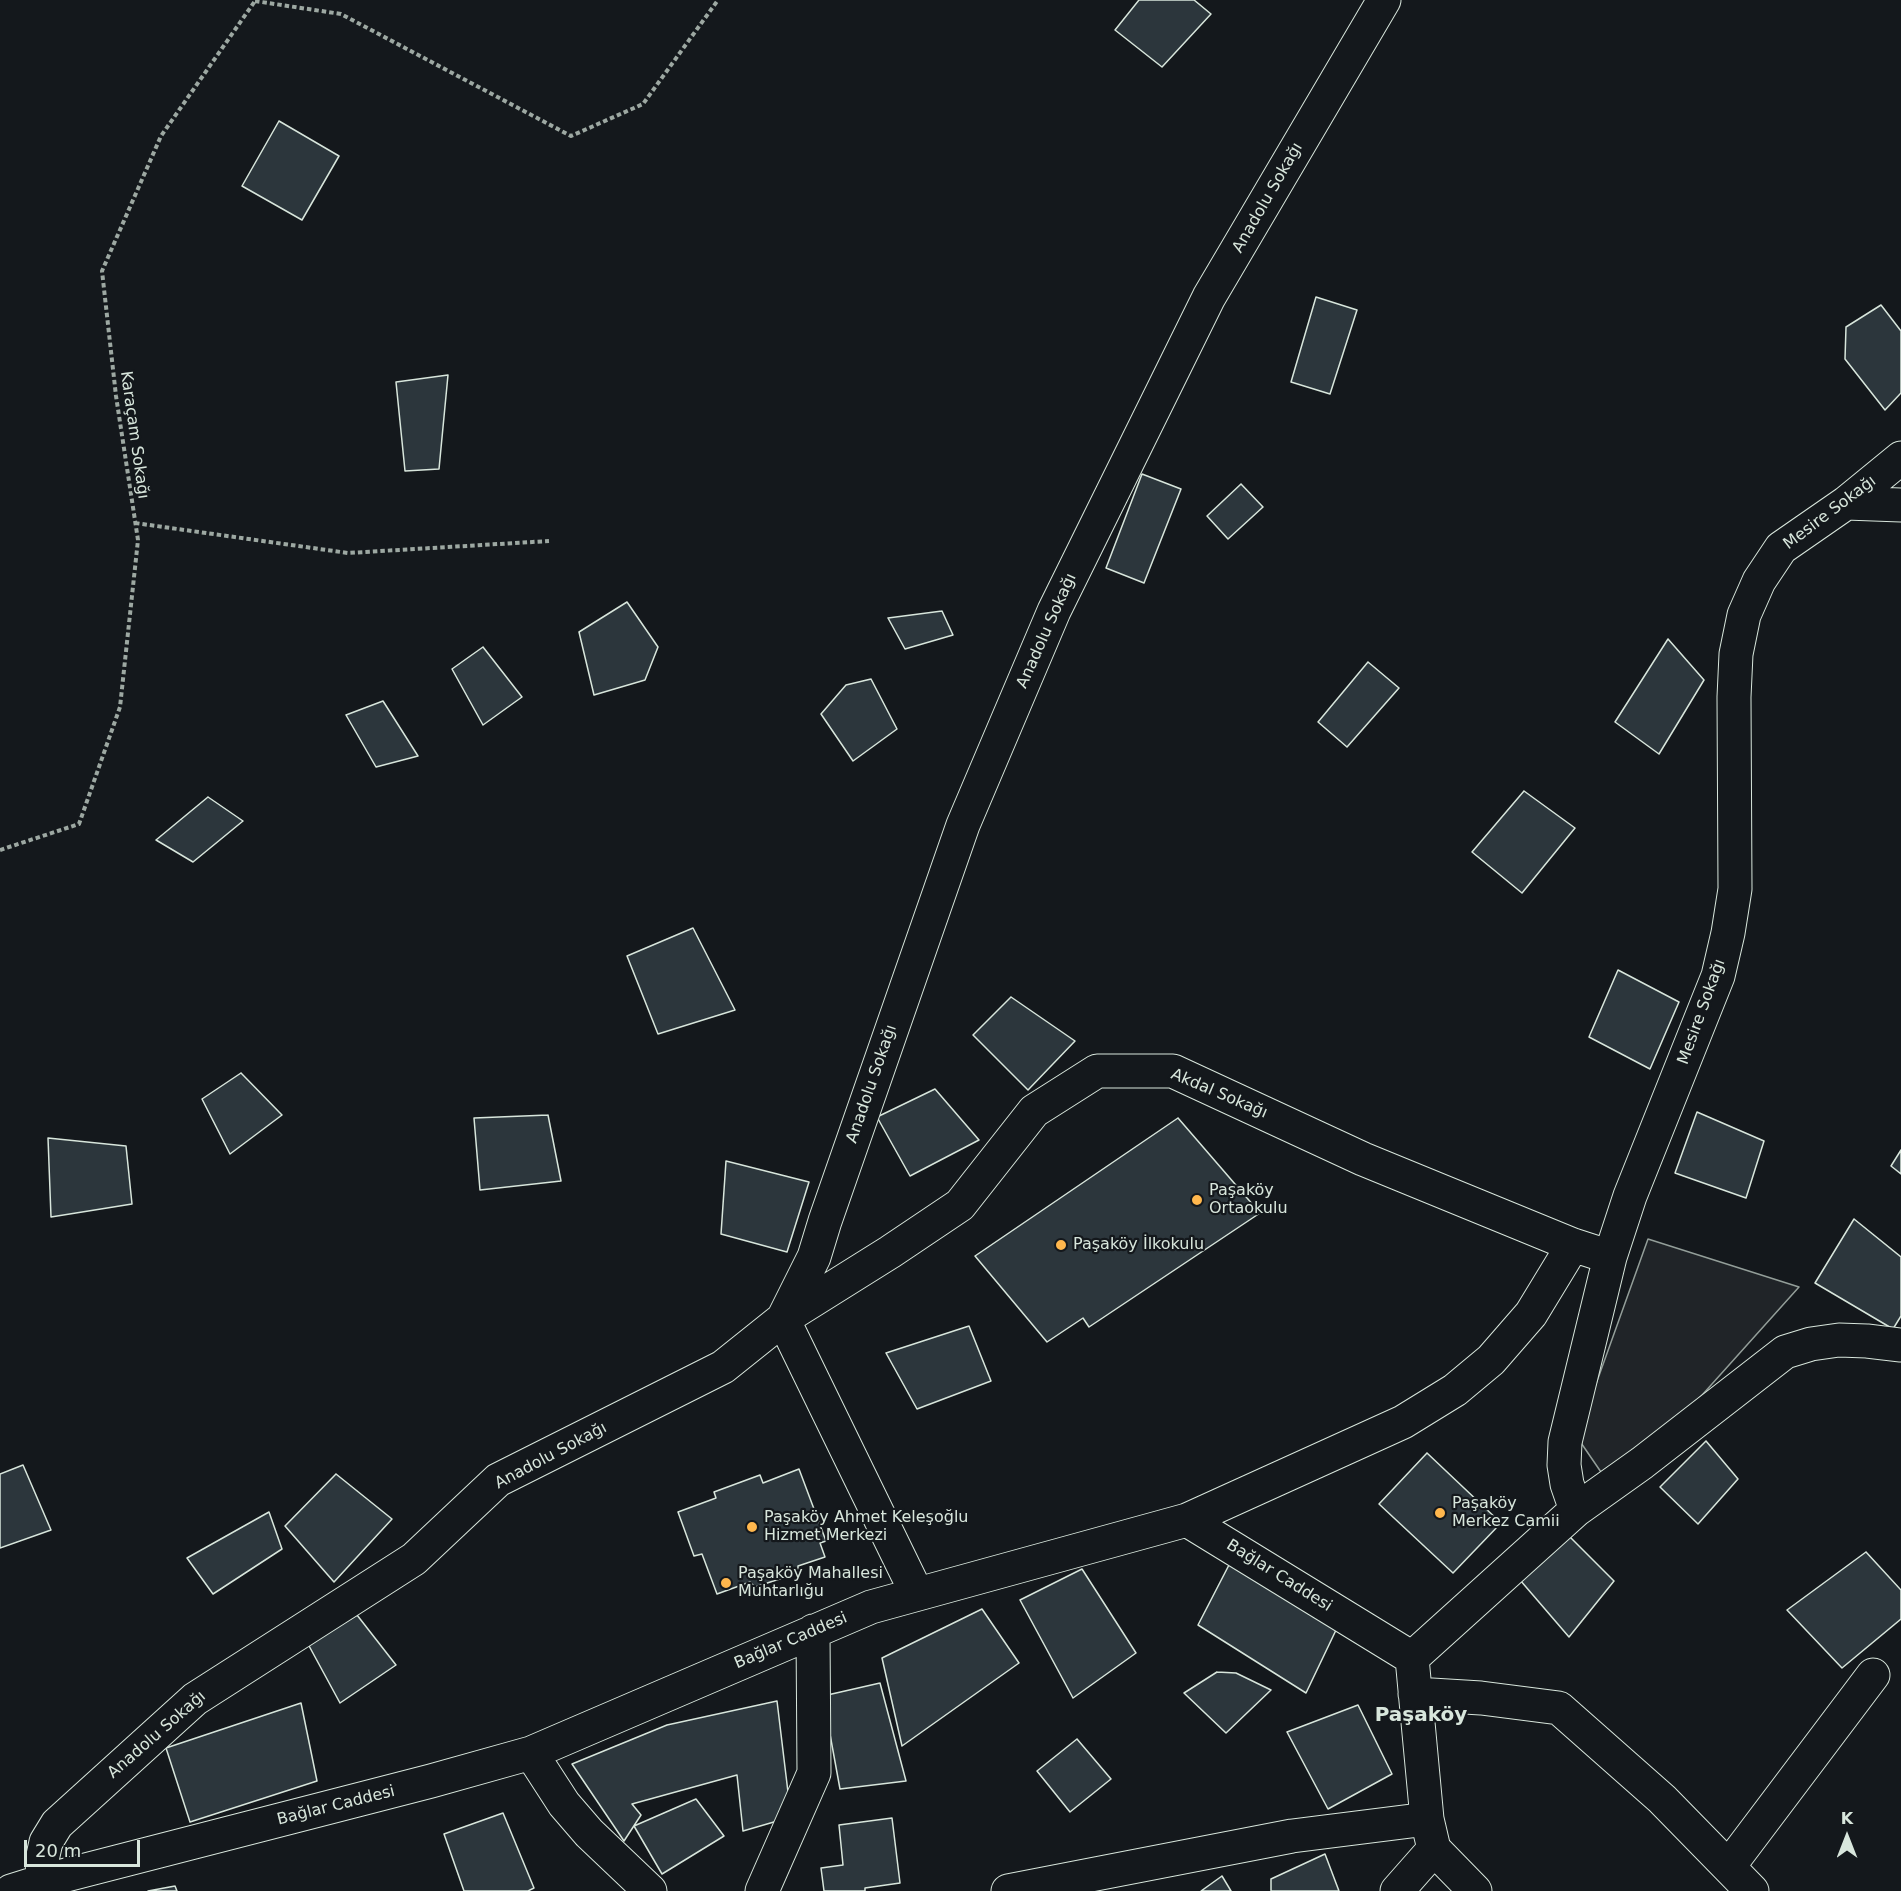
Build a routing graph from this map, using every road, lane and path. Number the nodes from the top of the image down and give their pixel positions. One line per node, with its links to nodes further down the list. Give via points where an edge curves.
1 (256, 0): 2 (path, via 341,14 571,136 643,104); 7 (path, Karaçam Sokağı, via 160,136 102,271)
2 (718, 0)
3 (1384, 0): 12 (street, Anadolu Sokağı, via 1209,297 1054,611 963,825 814,1257)
4 (1901, 458): 5 (street, Mesire Sokağı)
5 (1845, 503): 6 (street); 11 (street, Mesire Sokağı, via 1781,548 1759,581 1744,615 1736,654 1735,890 1728,933 1718,976 1630,1196)
6 (1901, 505)
7 (135, 523): 8 (path, via 348,553); 9 (path, Karaçam Sokağı, via 138,540 120,707 79,824)
8 (549, 541)
9 (0, 850)
10 (1574, 1245): 11 (street, Akdal Sokağı); 12 (street, Akdal Sokağı, via 1363,1159 1173,1071 1098,1071 1034,1112 960,1205); 15 (street, via 1532,1314 1491,1360 1455,1390 1403,1422)
11 (1610, 1257): 14 (street, Mesire Sokağı, via 1565,1442 1567,1484)
12 (783, 1319): 16 (street); 24 (street, Anadolu Sokağı, via 723,1367 498,1480 414,1559 195,1699 57,1824 46,1842)
13 (1901, 1345): 14 (street, via 1839,1340 1785,1352)
14 (1576, 1510): 18 (street)
15 (1187, 1520): 16 (street, Bağlar Caddesi); 18 (street, Bağlar Caddesi)
16 (917, 1594): 17 (street, Bağlar Caddesi, via 871,1607)
17 (813, 1631): 21 (street, Bağlar Caddesi); 27 (street, via 814,1773)
18 (1412, 1658): 20 (street)
19 (1873, 1675): 23 (street)
20 (1415, 1694): 22 (street); 23 (street, via 1559,1708 1662,1799)
21 (531, 1753): 24 (street, Bağlar Caddesi); 26 (street, via 564,1804 589,1833)
22 (1430, 1834): 28 (street, via 1292,1836); 29 (street); 30 (street)
23 (1729, 1866): 31 (street)
24 (43, 1881): 25 (street, Bağlar Caddesi)
25 (12, 1891)
26 (650, 1891)
27 (762, 1891)
28 (1008, 1891)
29 (1397, 1891)
30 (1475, 1891)
31 (1752, 1891)

